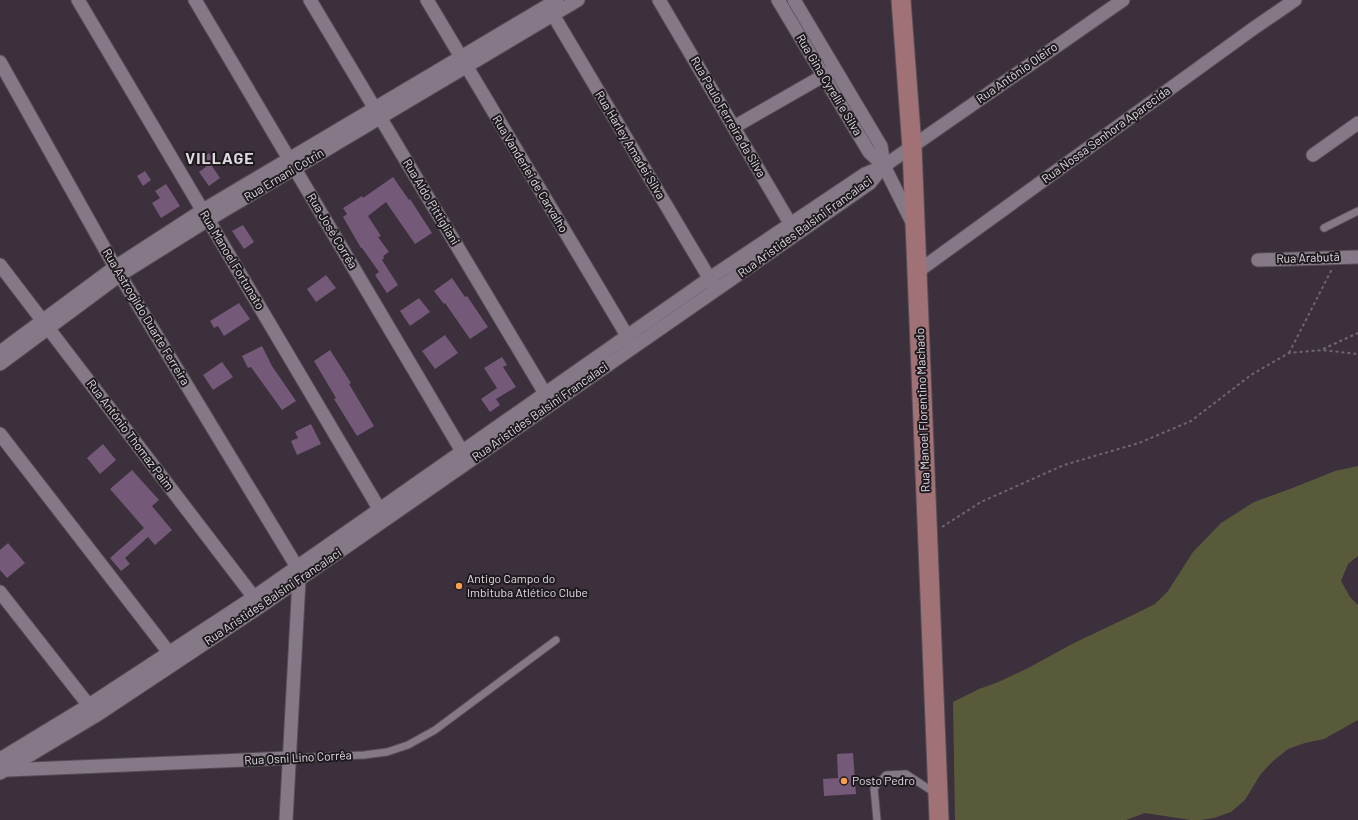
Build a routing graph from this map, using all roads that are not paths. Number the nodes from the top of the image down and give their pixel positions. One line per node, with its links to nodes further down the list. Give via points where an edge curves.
1 (78, 0): 25 (street, Rua Manoel Fortunato)
2 (195, 0): 22 (street, Rua José Corrêa)
3 (310, 0): 17 (street, Rua Aldo Pittigliani)
4 (427, 0): 14 (street, Rua Vanderlei de Carvalho)
5 (578, 0): 12 (street, Rua Ernani Cotrin)
6 (660, 0): 19 (street, Rua Paulo Ferreira da Silva)
7 (778, 0): 16 (street, Rua Gina Cyrelli e Silva)
8 (794, 0): 15 (street, Rua Gina Cyrelli e Silva)
9 (901, 0): 20 (main road, Rua Manoel Florentino Machado)
10 (1123, 0): 20 (street, Rua Antônio Oleiro)
11 (1295, 0): 33 (street, Rua Nossa Senhora Aparecida)
12 (550, 5): 14 (street, Rua Ernani Cotrin); 34 (street, Rua Harley Amadei Silva)
13 (0, 62): 32 (street, Rua Astrogildo Duarte Ferreira)
14 (464, 62): 17 (street, Rua Ernani Cotrin); 37 (street, Rua Vanderlei de Carvalho)
15 (835, 69): 16 (street); 23 (street, Rua Gina Cyrelli e Silva, via 881,146)
16 (823, 76): 19 (street); 23 (street, Rua Gina Cyrelli e Silva, via 869,152)
17 (378, 113): 22 (street, Rua Ernani Cotrin); 40 (street, Rua Aldo Pittigliani)
18 (1358, 123): 21 (street)
19 (734, 127): 26 (street, Rua Paulo Ferreira da Silva)
20 (912, 147): 23 (street, Rua Antônio Oleiro); 28 (main road, Rua Manoel Florentino Machado)
21 (1313, 155)
22 (292, 164): 25 (street, Rua Ernani Cotrin); 42 (street, Rua José Corrêa)
23 (884, 166): 26 (street, Rua Aristides Balsini Francalaci, via 870,183); 28 (street, Rua Gina Cyrelli e Silva)
24 (1358, 211): 27 (lane)
25 (206, 215): 32 (street, Rua Ernani Cotrin); 43 (street, Rua Manoel Fortunato)
26 (793, 228): 34 (street, Rua Aristides Balsini Francalaci); 35 (street, Rua Aristides Balsini Francalaci)
27 (1324, 228)
28 (915, 229): 33 (main road, Rua Manoel Florentino Machado)
29 (1358, 257): 30 (street, Rua Arabutã)
30 (1258, 260)
31 (0, 265): 36 (street, Rua Antônio Thomaz Paim)
32 (118, 271): 36 (street, Rua Ernani Cotrin); 44 (street, Rua Astrogildo Duarte Ferreira)
33 (917, 272): 52 (main road, Rua Manoel Florentino Machado)
34 (710, 278): 35 (street, Rua Harley Amadei Silva); 37 (street, Rua Aristides Balsini Francalaci)
35 (717, 290): 37 (street, Rua Aristides Balsini Francalaci)
36 (45, 324): 38 (street, Rua Ernani Cotrin); 39 (street, Rua Ernani Cotrin); 46 (street, Rua Antônio Thomaz Paim)
37 (630, 342): 40 (street, Rua Aristides Balsini Francalaci)
38 (0, 352)
39 (0, 364)
40 (548, 399): 42 (street, Rua Aristides Balsini Francalaci)
41 (0, 434): 48 (street)
42 (466, 456): 43 (street, Rua Aristides Balsini Francalaci)
43 (382, 514): 44 (street, Rua Aristides Balsini Francalaci)
44 (298, 574): 46 (street, Rua Aristides Balsini Francalaci); 50 (street)
45 (0, 592): 49 (street)
46 (257, 602): 48 (street, Rua Aristides Balsini Francalaci)
47 (556, 640): 50 (lane, Rua Osni Lino Corrêa, via 435,730 408,745 387,752 364,755)
48 (173, 658): 49 (street, Rua Aristides Balsini Francalaci)
49 (93, 710): 51 (street, Rua Aristides Balsini Francalaci)
50 (289, 758): 51 (street, Rua Osni Lino Corrêa); 53 (street)
51 (1, 767)
52 (937, 794): 54 (lane, via 906,774 886,775 874,788); 55 (main road, Rua Manoel Florentino Machado)
53 (286, 820)
54 (877, 820)
55 (939, 820)

